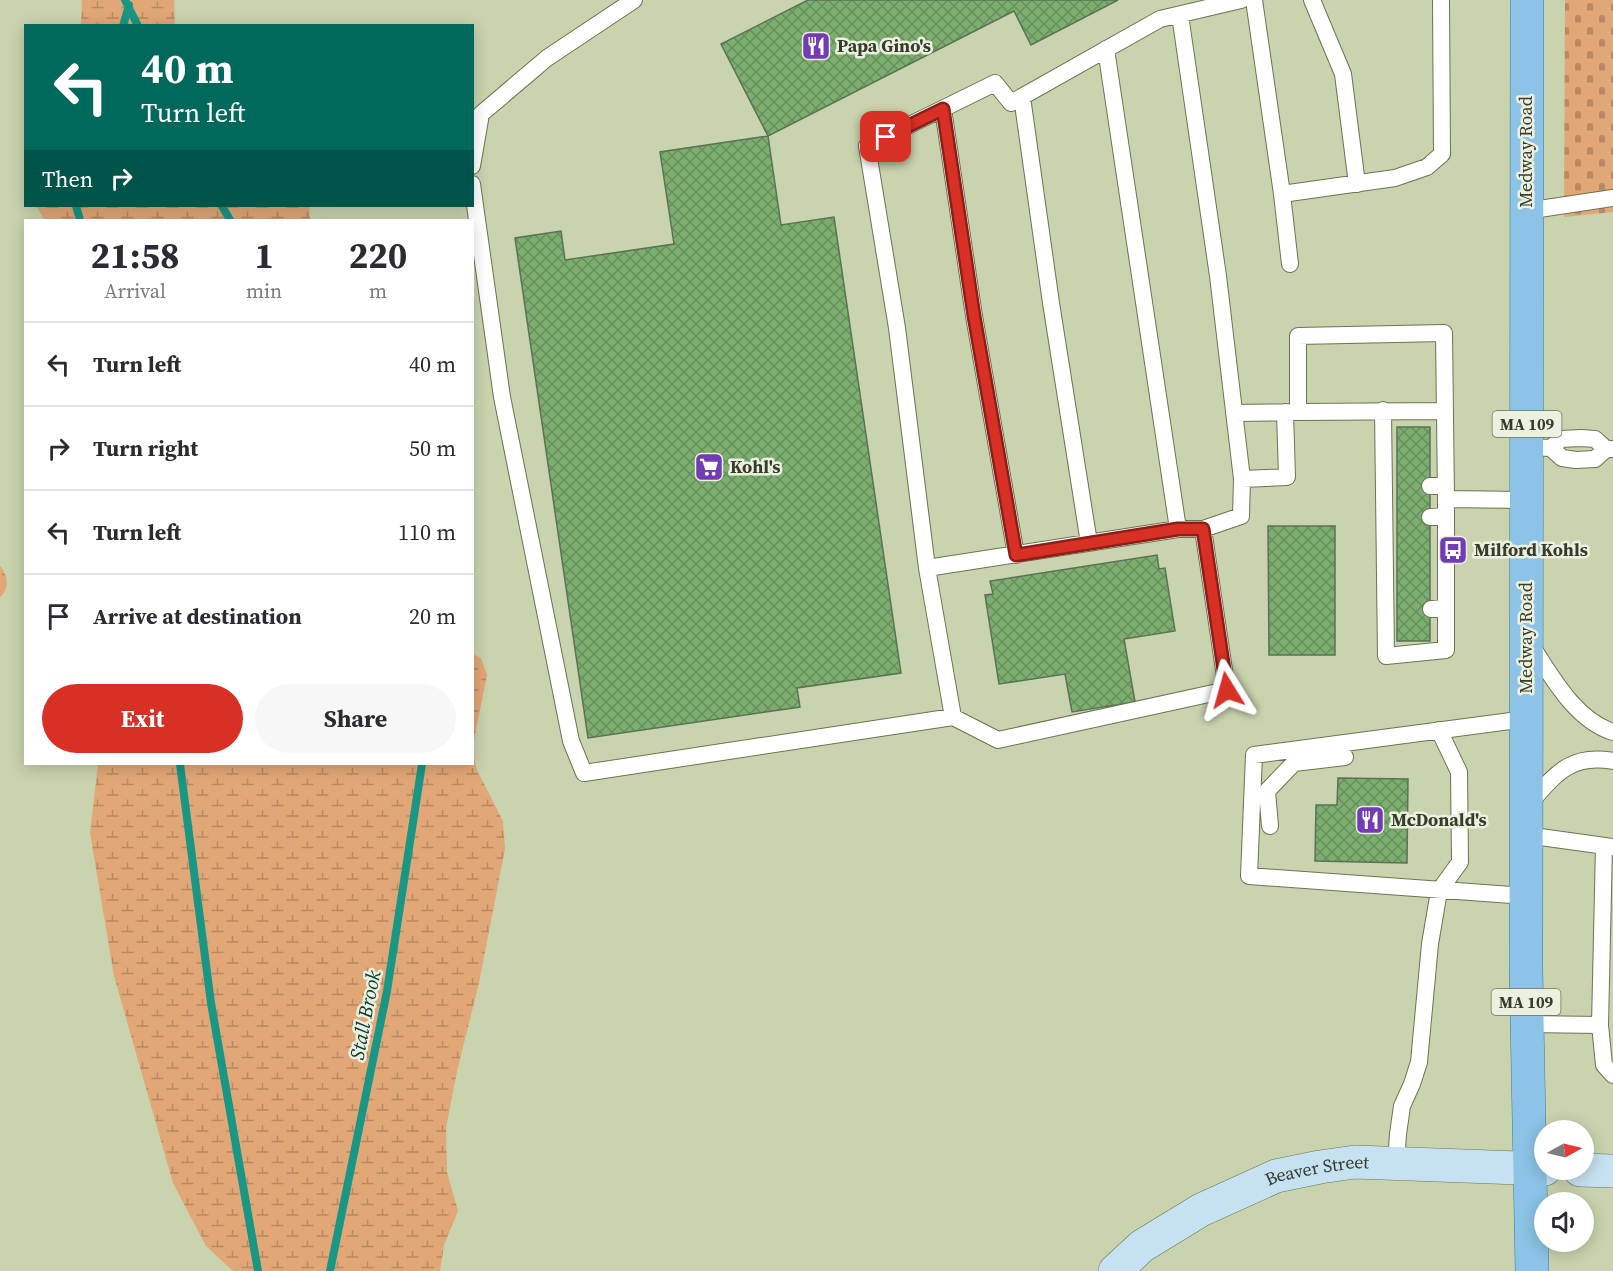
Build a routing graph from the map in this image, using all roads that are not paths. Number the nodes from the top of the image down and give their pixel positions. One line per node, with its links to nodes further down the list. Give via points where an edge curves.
1 (634, 0): 11 (lane, via 547,58 482,114)
2 (1241, 0): 7 (lane)
3 (1254, 0): 13 (lane)
4 (1312, 0): 12 (lane, via 1343,74)
5 (1441, 0): 12 (lane, via 1442,154 1417,171)
6 (1527, 0): 16 (main road, Medway Road / MA 109)
7 (1180, 15): 8 (lane, via 1160,19); 21 (lane)
8 (1106, 49): 9 (lane); 27 (lane)
9 (1022, 97): 10 (lane, via 1011,103 995,83); 29 (lane)
10 (943, 109): 30 (lane); 31 (lane, via 867,146 897,328)
11 (474, 156)
12 (1357, 184): 13 (lane)
13 (1282, 194): 17 (lane)
14 (474, 198): 33 (lane, via 502,397 570,741 584,773)
15 (1613, 198): 16 (lane)
16 (1526, 211): 22 (main road, Medway Road / MA 109)
17 (1290, 264)
18 (1383, 410): 19 (lane); 20 (lane); 26 (lane, via 1391,487 1391,611 1386,657 1446,650 1438,609)
19 (1445, 411): 20 (lane, via 1444,333 1298,336); 26 (lane, via 1438,456)
20 (1291, 412): 21 (lane); 24 (lane, via 1287,477)
21 (1234, 413): 24 (lane)
22 (1539, 448): 23 (lane, via 1561,439 1581,438 1595,439); 25 (main road, Medway Road / MA 109)
23 (1610, 449)
24 (1242, 479): 28 (lane, via 1241,516)
25 (1525, 500): 26 (lane); 32 (main road, Medway Road / MA 109)
26 (1440, 501)
27 (1178, 529): 28 (lane); 29 (lane)
28 (1203, 529): 33 (lane, via 1227,690 998,740)
29 (1089, 543): 30 (lane)
30 (1016, 555): 31 (lane)
31 (927, 568): 33 (lane)
32 (1526, 638): 34 (main road, Medway Road / MA 109); 36 (lane, via 1577,708)
33 (953, 717)
34 (1526, 719): 35 (lane); 39 (main road, Medway Road / MA 109)
35 (1439, 730): 42 (lane, via 1459,772 1460,862); 42 (lane, via 1254,755 1249,876)
36 (1613, 732)
37 (1345, 757): 40 (lane, via 1294,764 1267,791)
38 (1613, 761): 39 (lane, via 1595,758 1572,762 1556,774)
39 (1526, 821): 41 (lane); 43 (main road, Medway Road / MA 109)
40 (1270, 826)
41 (1608, 847): 45 (lane)
42 (1439, 891): 43 (lane); 48 (lane, via 1419,1062 1402,1106)
43 (1526, 896): 44 (main road, Medway Road / MA 109)
44 (1527, 1024): 45 (lane); 47 (main road, Medway Road / MA 109)
45 (1600, 1024): 46 (lane, via 1604,1065)
46 (1613, 1075)
47 (1534, 1125)
48 (1396, 1163): 49 (street, Beaver Street); 54 (street, Beaver Street, via 1355,1162 1276,1176 1201,1210 1142,1246)
49 (1534, 1168)
50 (1594, 1170): 51 (street)
51 (1613, 1171)
52 (1534, 1180): 55 (main road, Medway Road / MA 109)
53 (1536, 1180): 56 (main road, Medway Road / MA 109)
54 (1115, 1271)
55 (1515, 1271)
56 (1532, 1271)

